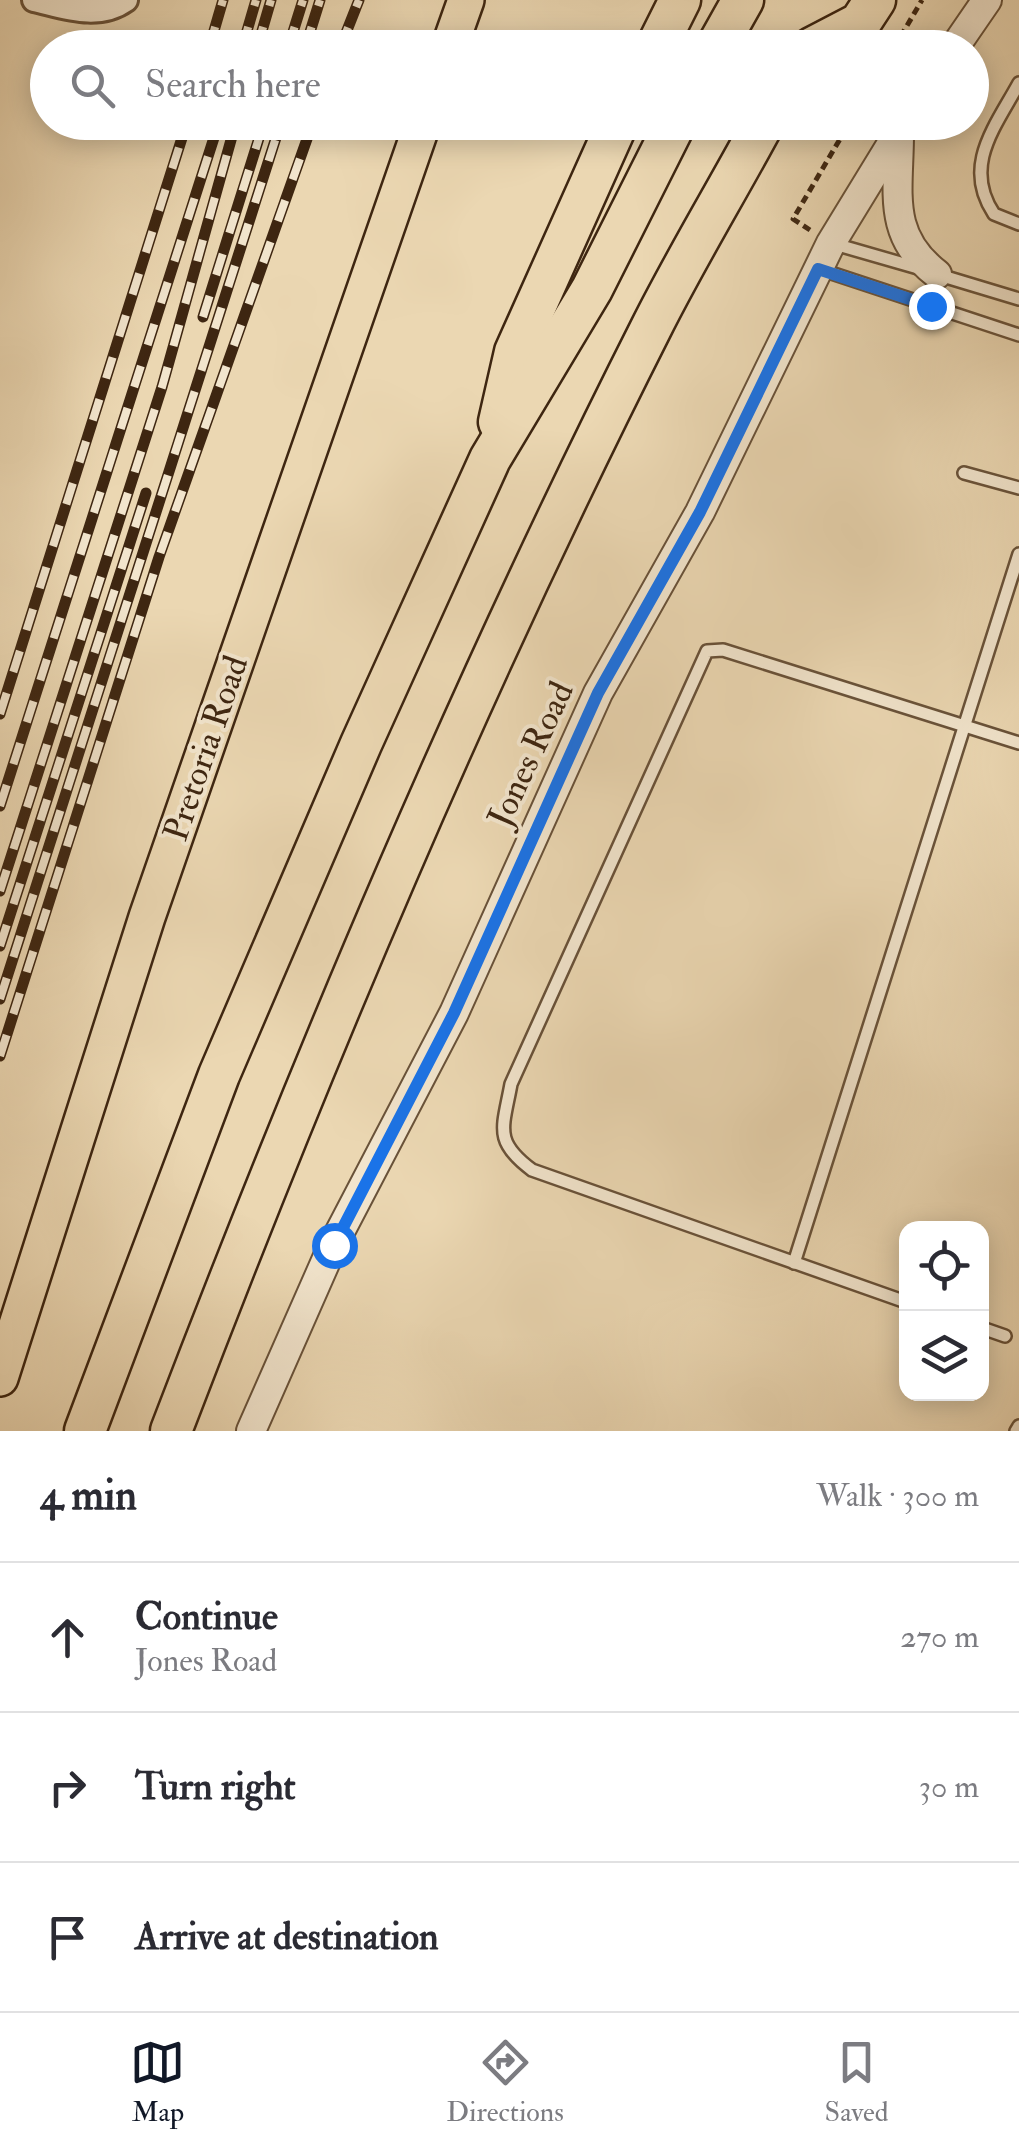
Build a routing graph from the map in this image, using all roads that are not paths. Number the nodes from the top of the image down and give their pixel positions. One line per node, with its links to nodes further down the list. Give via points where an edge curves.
1 (34, 0): 2 (street, via 100,11)
2 (126, 0)
3 (466, 0): 9 (main road)
4 (680, 0): 10 (highway)
5 (743, 0): 11 (highway)
6 (834, 0): 12 (highway)
7 (875, 0): 13 (highway, via 860,23)
8 (986, 0): 14 (street)
9 (456, 30)
10 (665, 30)
11 (726, 30)
12 (818, 30)
13 (846, 30)
14 (966, 30)
15 (1019, 83): 16 (lane)
16 (989, 138)
17 (417, 140): 40 (main road, Pretoria Road, via 160,880)
18 (610, 140): 30 (highway, via 515,352)
19 (667, 140): 30 (highway, via 592,289)
20 (754, 140): 42 (highway, via 652,326 448,756 273,1164)
21 (895, 140): 25 (street, Jones Road)
22 (902, 140): 27 (street, via 900,228 910,251)
23 (988, 140): 24 (lane, via 978,172 994,214)
24 (1019, 224)
25 (831, 243): 26 (street, Jones Road); 27 (lane)
26 (818, 269): 29 (lane); 43 (street, Jones Road, via 700,512 598,693 454,1013 334,1245)
27 (936, 274): 28 (lane)
28 (1019, 299)
29 (1019, 335)
30 (490, 460): 41 (highway, via 219,1075)
31 (964, 473): 32 (lane)
32 (1019, 488)
33 (1019, 554): 34 (lane)
34 (962, 724): 35 (lane); 36 (lane); 36 (lane, via 724,650 707,651 511,1084 502,1135 509,1153 532,1170)
35 (1019, 744)
36 (794, 1263): 37 (lane)
37 (899, 1300)
38 (989, 1330): 39 (lane)
39 (1005, 1336)
40 (0, 1378)
41 (85, 1431)
42 (171, 1431)
43 (250, 1431)

